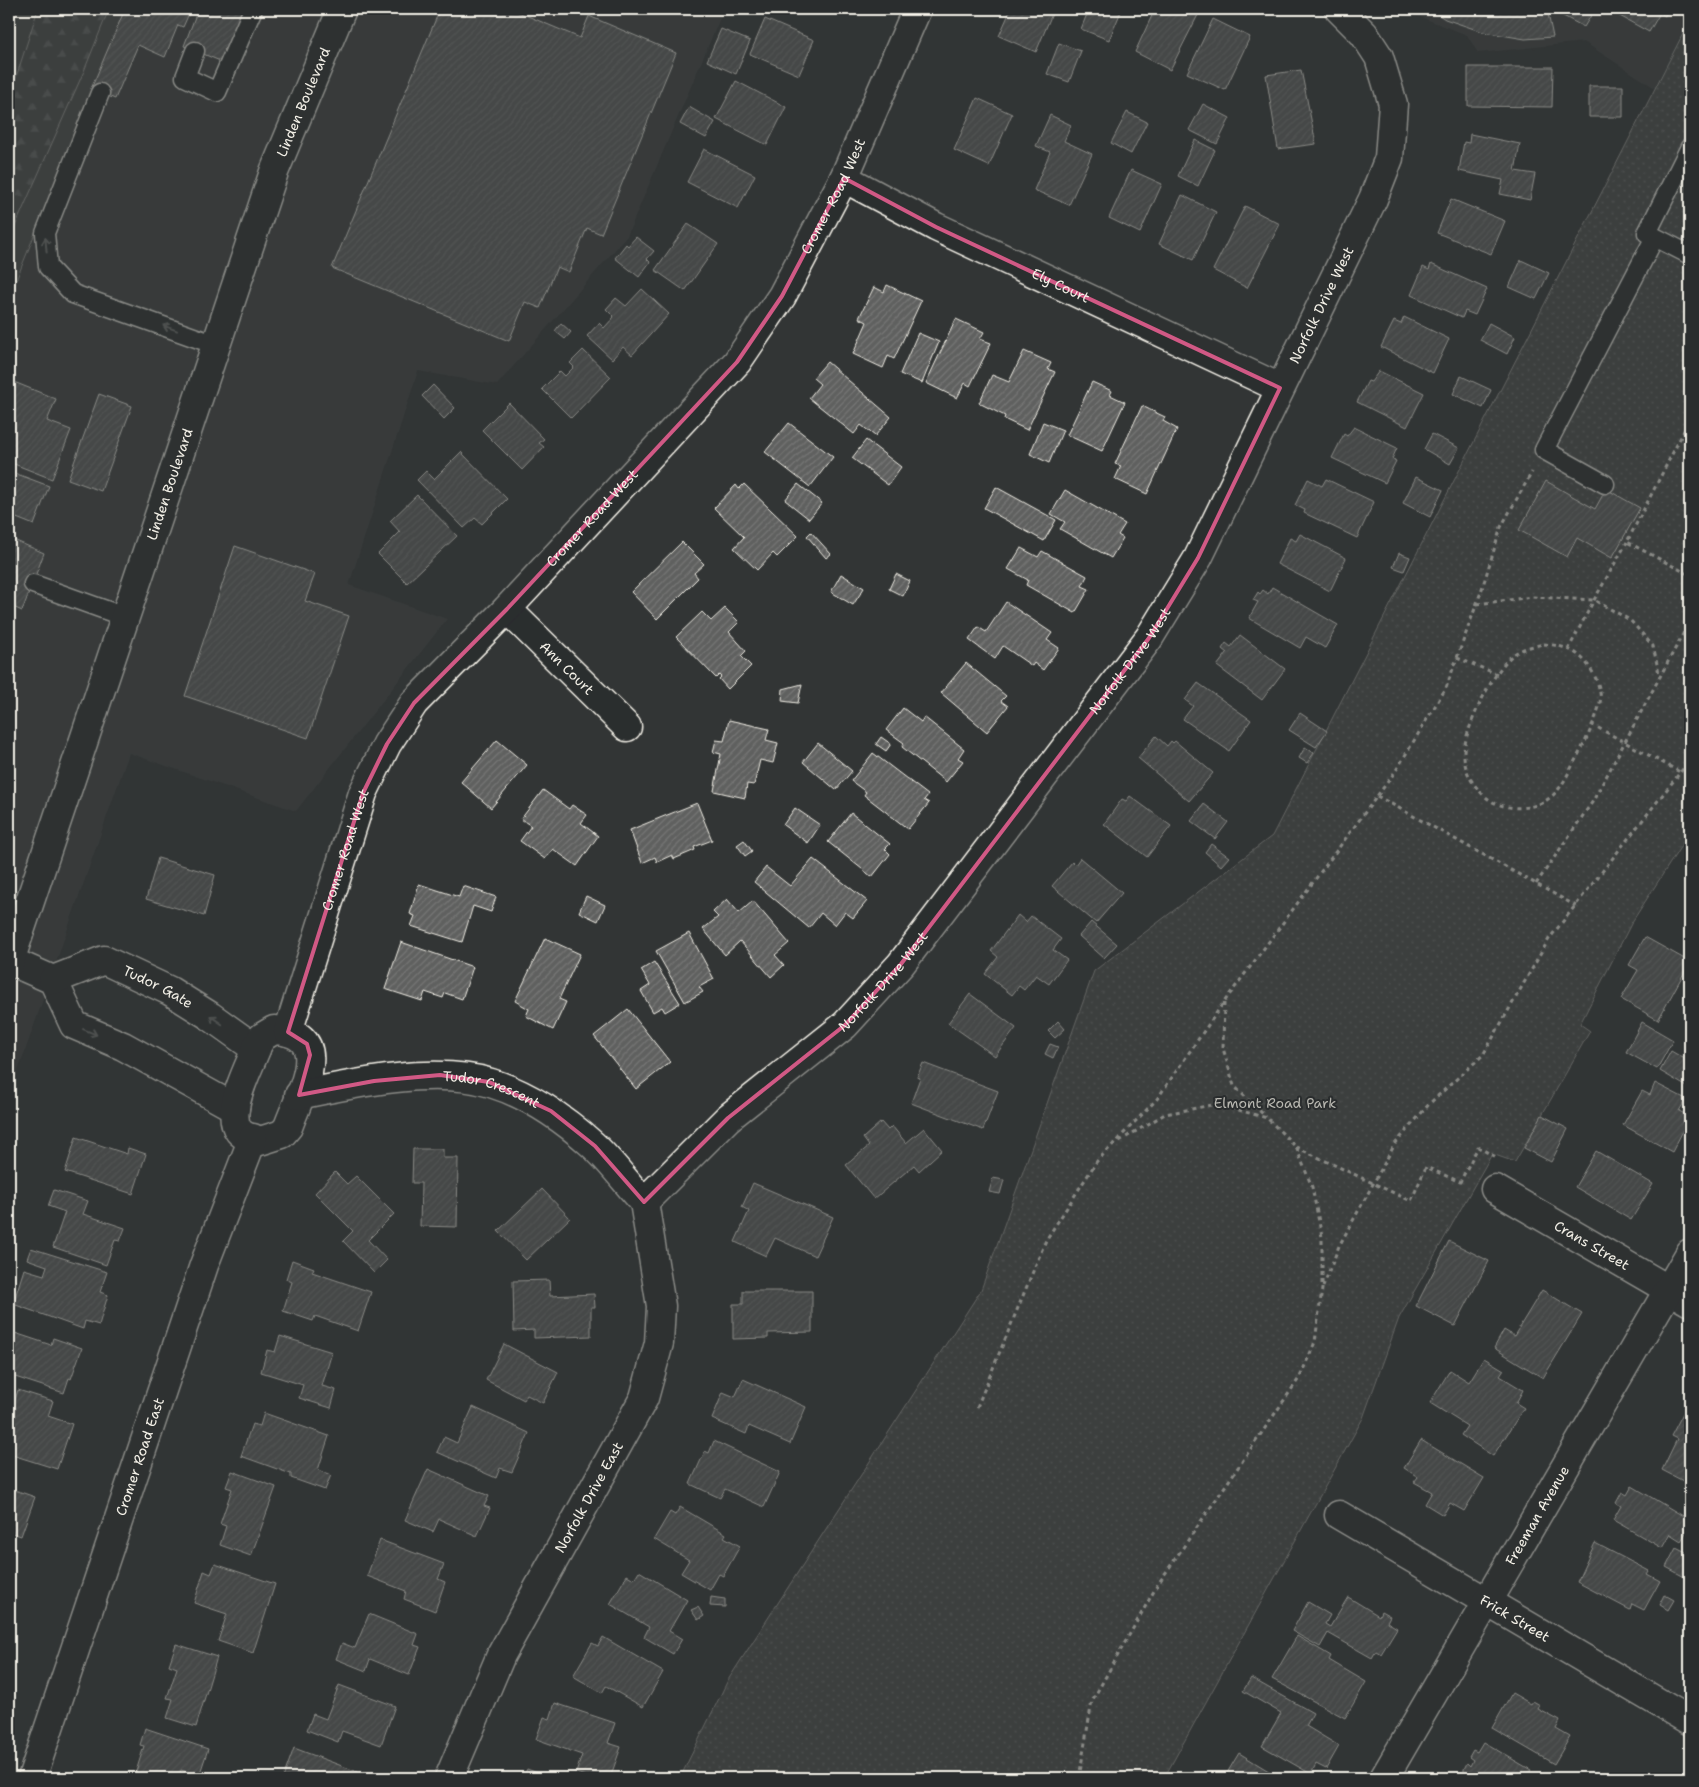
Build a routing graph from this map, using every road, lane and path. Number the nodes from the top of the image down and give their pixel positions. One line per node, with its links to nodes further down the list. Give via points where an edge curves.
1 (253, 9): 5 (lane, via 217,92 185,77)
2 (342, 9): 11 (street, Linden Boulevard, via 274,172)
3 (917, 9): 8 (street, Cromer Road West)
4 (1339, 9): 12 (street, Norfolk Drive West, via 1364,34 1379,57 1393,104 1389,158 1373,199)
5 (195, 51)
6 (100, 92): 11 (lane, one-way to 6, via 73,294 48,267 45,233)
7 (1690, 147): 9 (lane, via 1646,233)
8 (844, 178): 12 (street, Ely Court, via 936,227); 21 (street, Cromer Road West, via 782,296 737,362)
9 (1654, 237): 10 (lane); 14 (lane)
10 (1690, 255)
11 (216, 345): 22 (street, Linden Boulevard)
12 (1280, 388): 50 (street, Norfolk Drive West, via 1198,558 1149,638 901,964 845,1026 728,1118)
13 (1690, 425): 16 (path, via 1687,425)
14 (1544, 450): 15 (lane); 20 (path, via 1501,527)
15 (1605, 484)
16 (1628, 542): 17 (path); 19 (path)
17 (1690, 575)
18 (33, 584): 22 (lane)
19 (1594, 600): 20 (path, via 1532,597); 24 (path); 27 (path, via 1630,620 1654,646)
20 (1477, 604): 25 (path)
21 (508, 609): 29 (street, Ann Court); 39 (street, Cromer Road West, via 414,703 387,744 363,793)
22 (125, 617): 36 (street, Linden Boulevard)
23 (1690, 621): 27 (path)
24 (1568, 650): 26 (path, via 1544,644 1528,647 1512,655); 28 (path, via 1578,654 1589,666 1598,683 1600,702)
25 (1457, 658): 26 (path); 33 (path, via 1446,688)
26 (1497, 674): 28 (path, via 1466,738 1464,756 1467,773 1476,788 1490,800 1507,807 1526,807 1544,802 1558,790 1582,748)
27 (1660, 678): 30 (path)
28 (1591, 724): 30 (path)
29 (627, 727)
30 (1625, 742): 32 (path); 34 (path, via 1593,801)
31 (1690, 760): 32 (path)
32 (1680, 772): 35 (path)
33 (1377, 796): 34 (path); 38 (path)
34 (1536, 884): 35 (path)
35 (1576, 906): 48 (path, via 1549,939 1483,1055 1430,1102 1395,1144)
36 (9, 963): 37 (street)
37 (53, 980): 40 (street, Tudor Gate, one-way to 37, via 170,991 104,960); 42 (street, one-way to 42, via 74,1025 123,1046)
38 (1224, 1002): 43 (path, via 1223,1048 1234,1086); 45 (path, via 1157,1099)
39 (288, 1032): 40 (street, via 274,1030 268,1033); 41 (street, via 307,1044 310,1055)
40 (256, 1049): 42 (street)
41 (300, 1094): 44 (street, via 288,1127 282,1134 260,1141); 50 (street, Tudor Crescent, via 374,1081 440,1075 489,1082 551,1111 595,1146)
42 (235, 1108): 44 (street, via 234,1120 240,1132)
43 (1267, 1118): 45 (path, via 1217,1104 1165,1114); 46 (path)
44 (252, 1138): 58 (street, Cromer Road East, via 204,1264)
45 (1111, 1146): 54 (path, via 1046,1240)
46 (1296, 1147): 48 (path); 52 (path, via 1312,1187 1322,1237)
47 (1498, 1158): 48 (path, via 1478,1146 1460,1182 1426,1167 1411,1201)
48 (1373, 1184): 52 (path, via 1339,1246)
49 (1494, 1189): 53 (street, Crans Street)
50 (644, 1202): 59 (street, Norfolk Drive East, via 661,1306 659,1343 644,1398 502,1655)
51 (1690, 1253): 53 (street, Freeman Avenue)
52 (1322, 1289): 60 (path, via 1315,1342 1300,1378 1158,1584 1092,1701)
53 (1680, 1296): 56 (street, Freeman Avenue)
54 (977, 1407)
55 (1339, 1515): 56 (street, Frick Street)
56 (1487, 1603): 57 (street, Frick Street); 61 (street, Freeman Avenue)
57 (1690, 1721)
58 (32, 1778)
59 (449, 1778)
60 (1079, 1778)
61 (1384, 1778)

